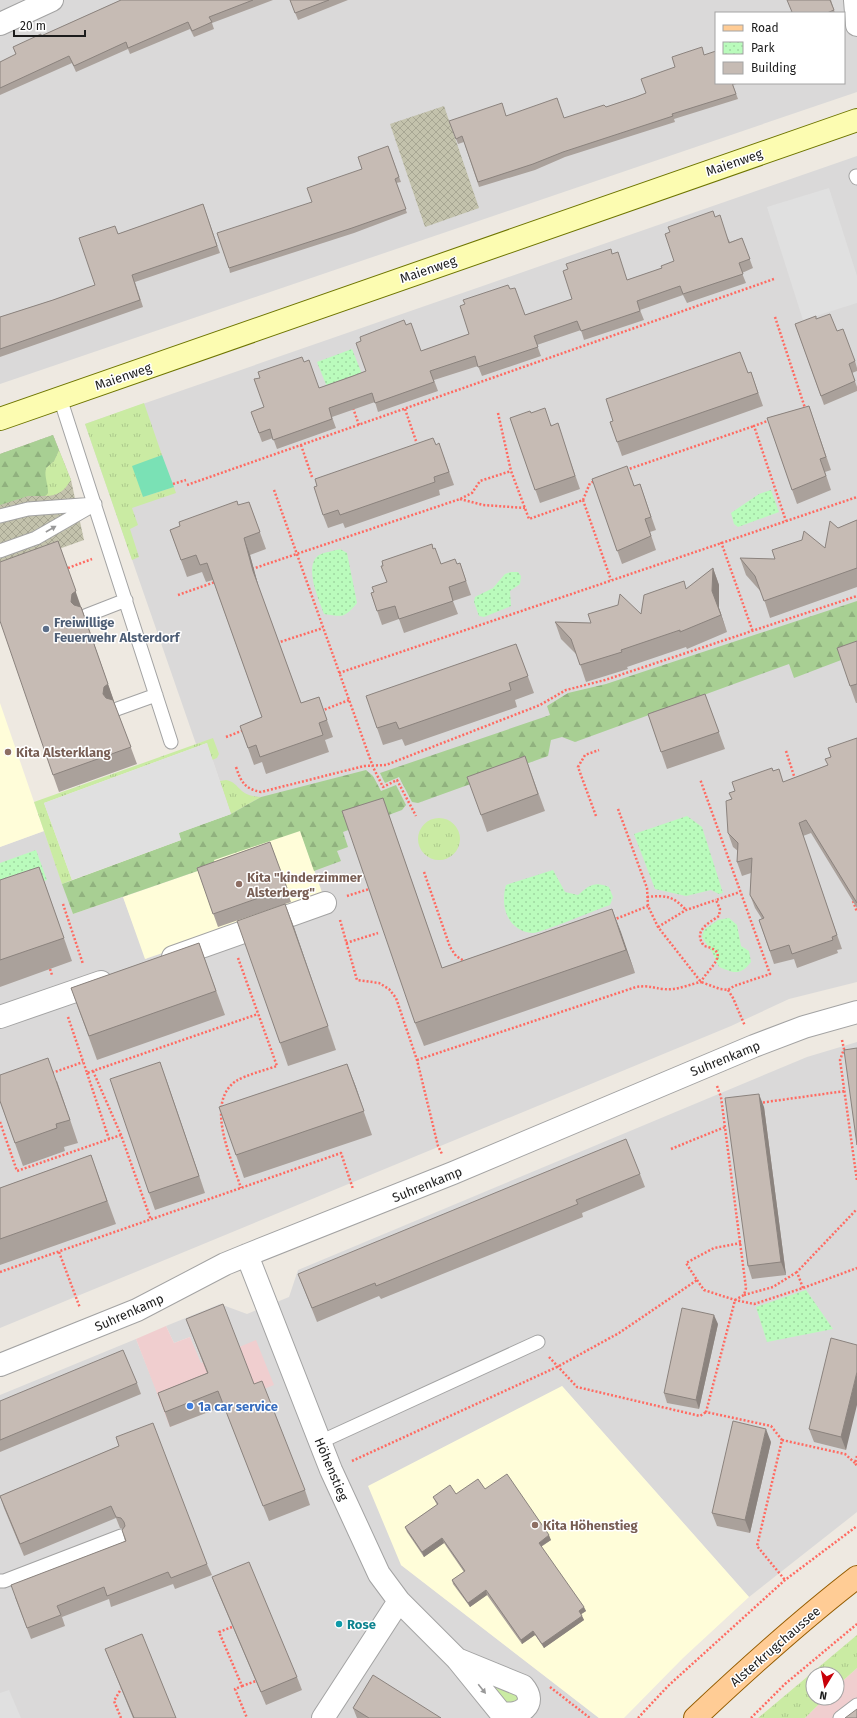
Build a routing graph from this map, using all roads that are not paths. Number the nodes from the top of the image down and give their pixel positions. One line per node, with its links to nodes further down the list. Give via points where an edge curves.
1 (52, 0): 3 (street)
2 (855, 0): 4 (street)
3 (0, 24)
4 (857, 25)
5 (857, 120): 6 (street, Maienweg)
6 (60, 398): 7 (street, Maienweg); 8 (lane)
7 (0, 419)
8 (95, 504): 9 (lane, via 28,509); 10 (lane, one-way to 8, via 36,538); 11 (lane)
9 (0, 516)
10 (0, 550)
11 (126, 600): 12 (lane); 13 (lane)
12 (85, 616)
13 (156, 695): 14 (lane); 15 (lane)
14 (117, 709)
15 (171, 742)
16 (332, 909): 17 (street)
17 (156, 962)
18 (120, 975): 20 (street)
19 (857, 1012): 21 (street, Suhrenkamp, via 804,1027 754,1046 453,1173)
20 (0, 1017)
21 (247, 1255): 23 (street, Suhrenkamp, via 137,1310); 24 (street, Höhenstieg)
22 (538, 1342): 24 (lane)
23 (0, 1365)
24 (320, 1442): 28 (street, Höhenstieg, via 379,1574)
25 (121, 1536): 27 (lane, via 4,1582)
26 (857, 1577): 32 (main road, Alsterkrugchaussee, via 812,1612)
27 (0, 1581)
28 (399, 1601): 29 (street, Höhenstieg); 31 (street)
29 (457, 1659): 29 (street, Höhenstieg, one-way to 29, via 500,1712 509,1716 519,1715 528,1707 529,1695 523,1686)
30 (857, 1705): 33 (lane)
31 (323, 1718)
32 (695, 1718)
33 (840, 1718)

